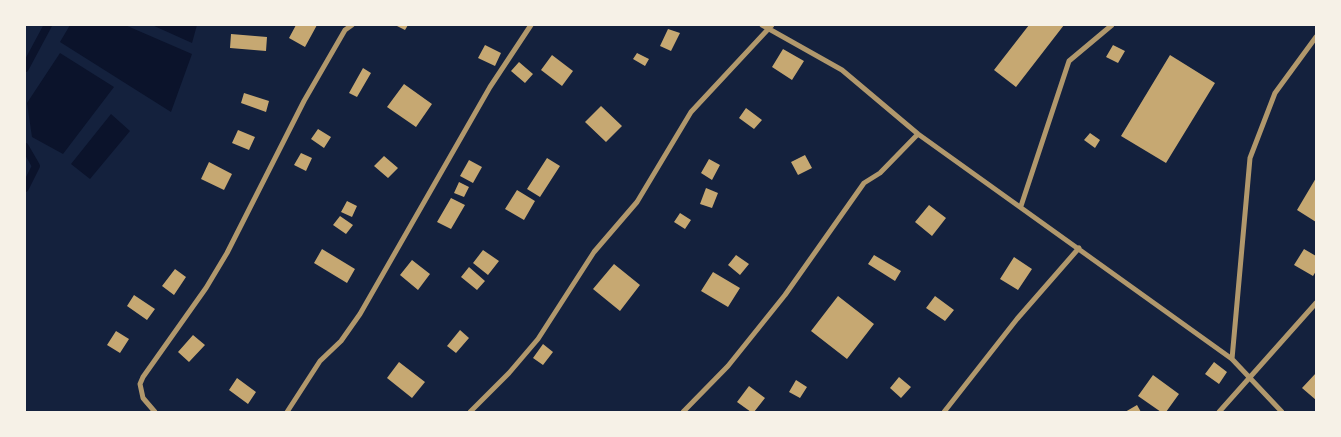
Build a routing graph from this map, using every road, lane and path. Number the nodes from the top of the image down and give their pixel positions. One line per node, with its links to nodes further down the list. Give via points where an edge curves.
1 (352, 25): 14 (street, via 345,30 309,93 227,253 206,288 142,376 143,398)
2 (531, 25): 15 (street, via 490,86 360,314 320,362)
3 (762, 25): 6 (street)
4 (772, 25): 6 (street)
5 (1112, 25): 9 (street, via 1069,60)
6 (767, 30): 8 (street, via 842,70); 16 (street, via 691,112 637,202 594,252 538,340)
7 (1316, 37): 12 (street, via 1275,93 1250,158)
8 (918, 134): 9 (street); 17 (street, via 880,174 864,182 785,295 728,366)
9 (1021, 206): 10 (street)
10 (1079, 248): 12 (street); 18 (street, via 1017,319)
11 (1316, 303): 13 (street)
12 (1232, 359): 13 (street)
13 (1248, 378): 19 (street); 20 (street)
14 (155, 412)
15 (287, 412)
16 (470, 412)
17 (683, 412)
18 (944, 412)
19 (1219, 412)
20 (1282, 412)

